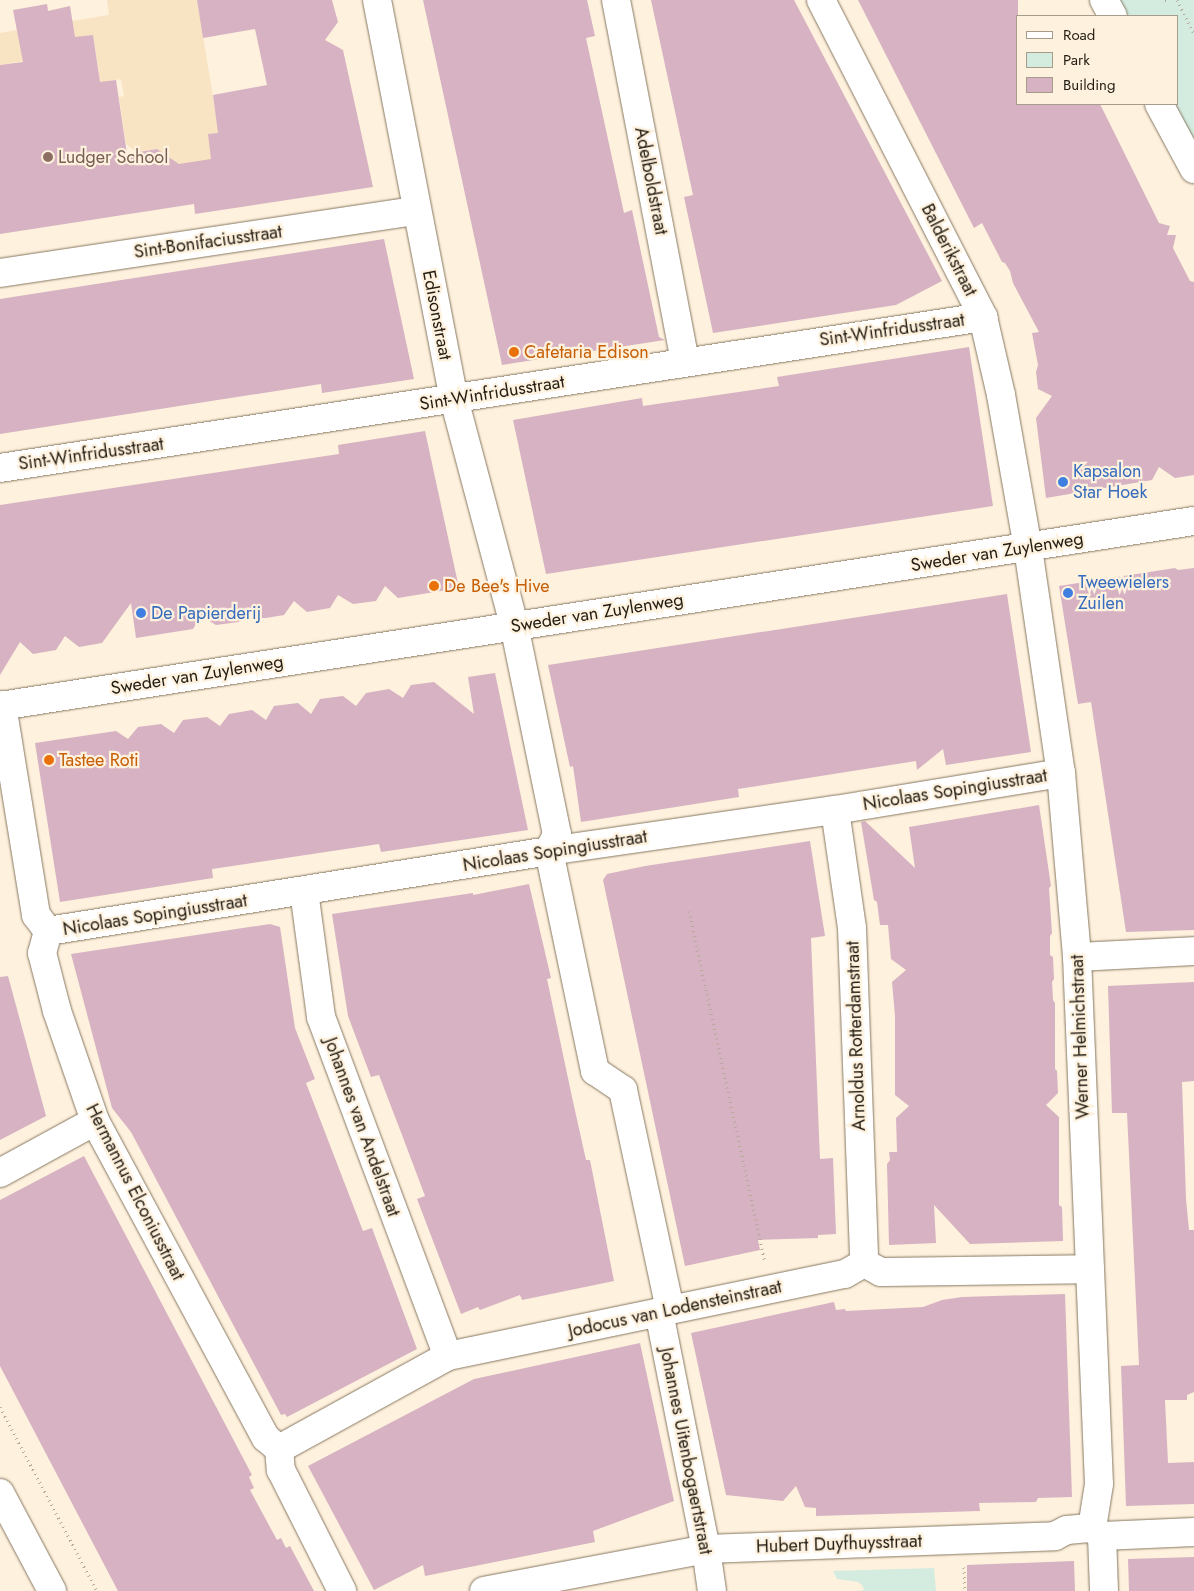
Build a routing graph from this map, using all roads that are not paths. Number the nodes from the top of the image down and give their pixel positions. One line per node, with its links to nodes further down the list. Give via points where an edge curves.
1 (377, 0): 8 (street, Edisonstraat)
2 (616, 0): 11 (street, Adelboldstraat)
3 (821, 0): 10 (street, Balderikstraat)
4 (1104, 0): 5 (street)
5 (1112, 15)
6 (1160, 105): 7 (street)
7 (1194, 169)
8 (416, 211): 9 (street, Sint-Bonifaciusstraat); 12 (street, Edisonstraat)
9 (0, 273)
10 (983, 317): 11 (street, Sint-Winfridusstraat); 15 (street, Balderikstraat, via 1001,396)
11 (685, 361): 12 (street, Sint-Winfridusstraat)
12 (454, 399): 13 (street, Sint-Winfridusstraat); 16 (street, Edisonstraat)
13 (0, 468)
14 (1194, 521): 15 (street, Sweder van Zuylenweg)
15 (1028, 548): 16 (street, Sweder van Zuylenweg); 18 (street, Werner Helmichstraat)
16 (514, 625): 17 (street, Sweder van Zuylenweg); 20 (street, Johannes Uitenbogaertstraat, via 557,834)
17 (1, 705): 22 (street, via 36,915)
18 (1061, 773): 19 (street, Nicolaas Sopingiusstraat); 24 (street, Werner Helmichstraat)
19 (835, 810): 20 (street, Nicolaas Sopingiusstraat); 27 (street, Arnoldus Rotterdamstraat, via 852,928)
20 (549, 851): 21 (street, Nicolaas Sopingiusstraat); 29 (street, Johannes Uitenbogaertstraat, via 594,1071 623,1090)
21 (304, 891): 22 (street, Nicolaas Sopingiusstraat); 30 (street, Johannes van Andelstraat, via 321,1017)
22 (48, 931): 25 (street, Hermannus Elconiusstraat, via 42,953 57,1011)
23 (1194, 951): 24 (street)
24 (1077, 956): 28 (street, Werner Helmichstraat)
25 (95, 1121): 26 (street); 31 (street, Hermannus Elconiusstraat, via 266,1438)
26 (0, 1173)
27 (864, 1263): 28 (street, via 881,1272); 29 (street, Jodocus van Lodensteinstraat, via 845,1274)
28 (1090, 1269): 33 (street, Werner Helmichstraat, via 1099,1484)
29 (664, 1310): 30 (street, Jodocus van Lodensteinstraat); 35 (street, Johannes Uitenbogaertstraat)
30 (448, 1356): 31 (street, Jodocus van Lodensteinstraat)
31 (279, 1449): 37 (street, via 281,1470)
32 (0, 1493): 36 (street)
33 (1097, 1532): 34 (street, Hubert Duyfhuysstraat); 35 (street, Hubert Duyfhuysstraat, via 1067,1530 1055,1536); 40 (street, Werner Helmichstraat)
34 (1194, 1532)
35 (706, 1549): 38 (street, Hubert Duyfhuysstraat); 39 (street, Johannes Uitenbogaertstraat)
36 (52, 1591)
37 (342, 1591)
38 (484, 1591)
39 (712, 1591)
40 (1104, 1591)

